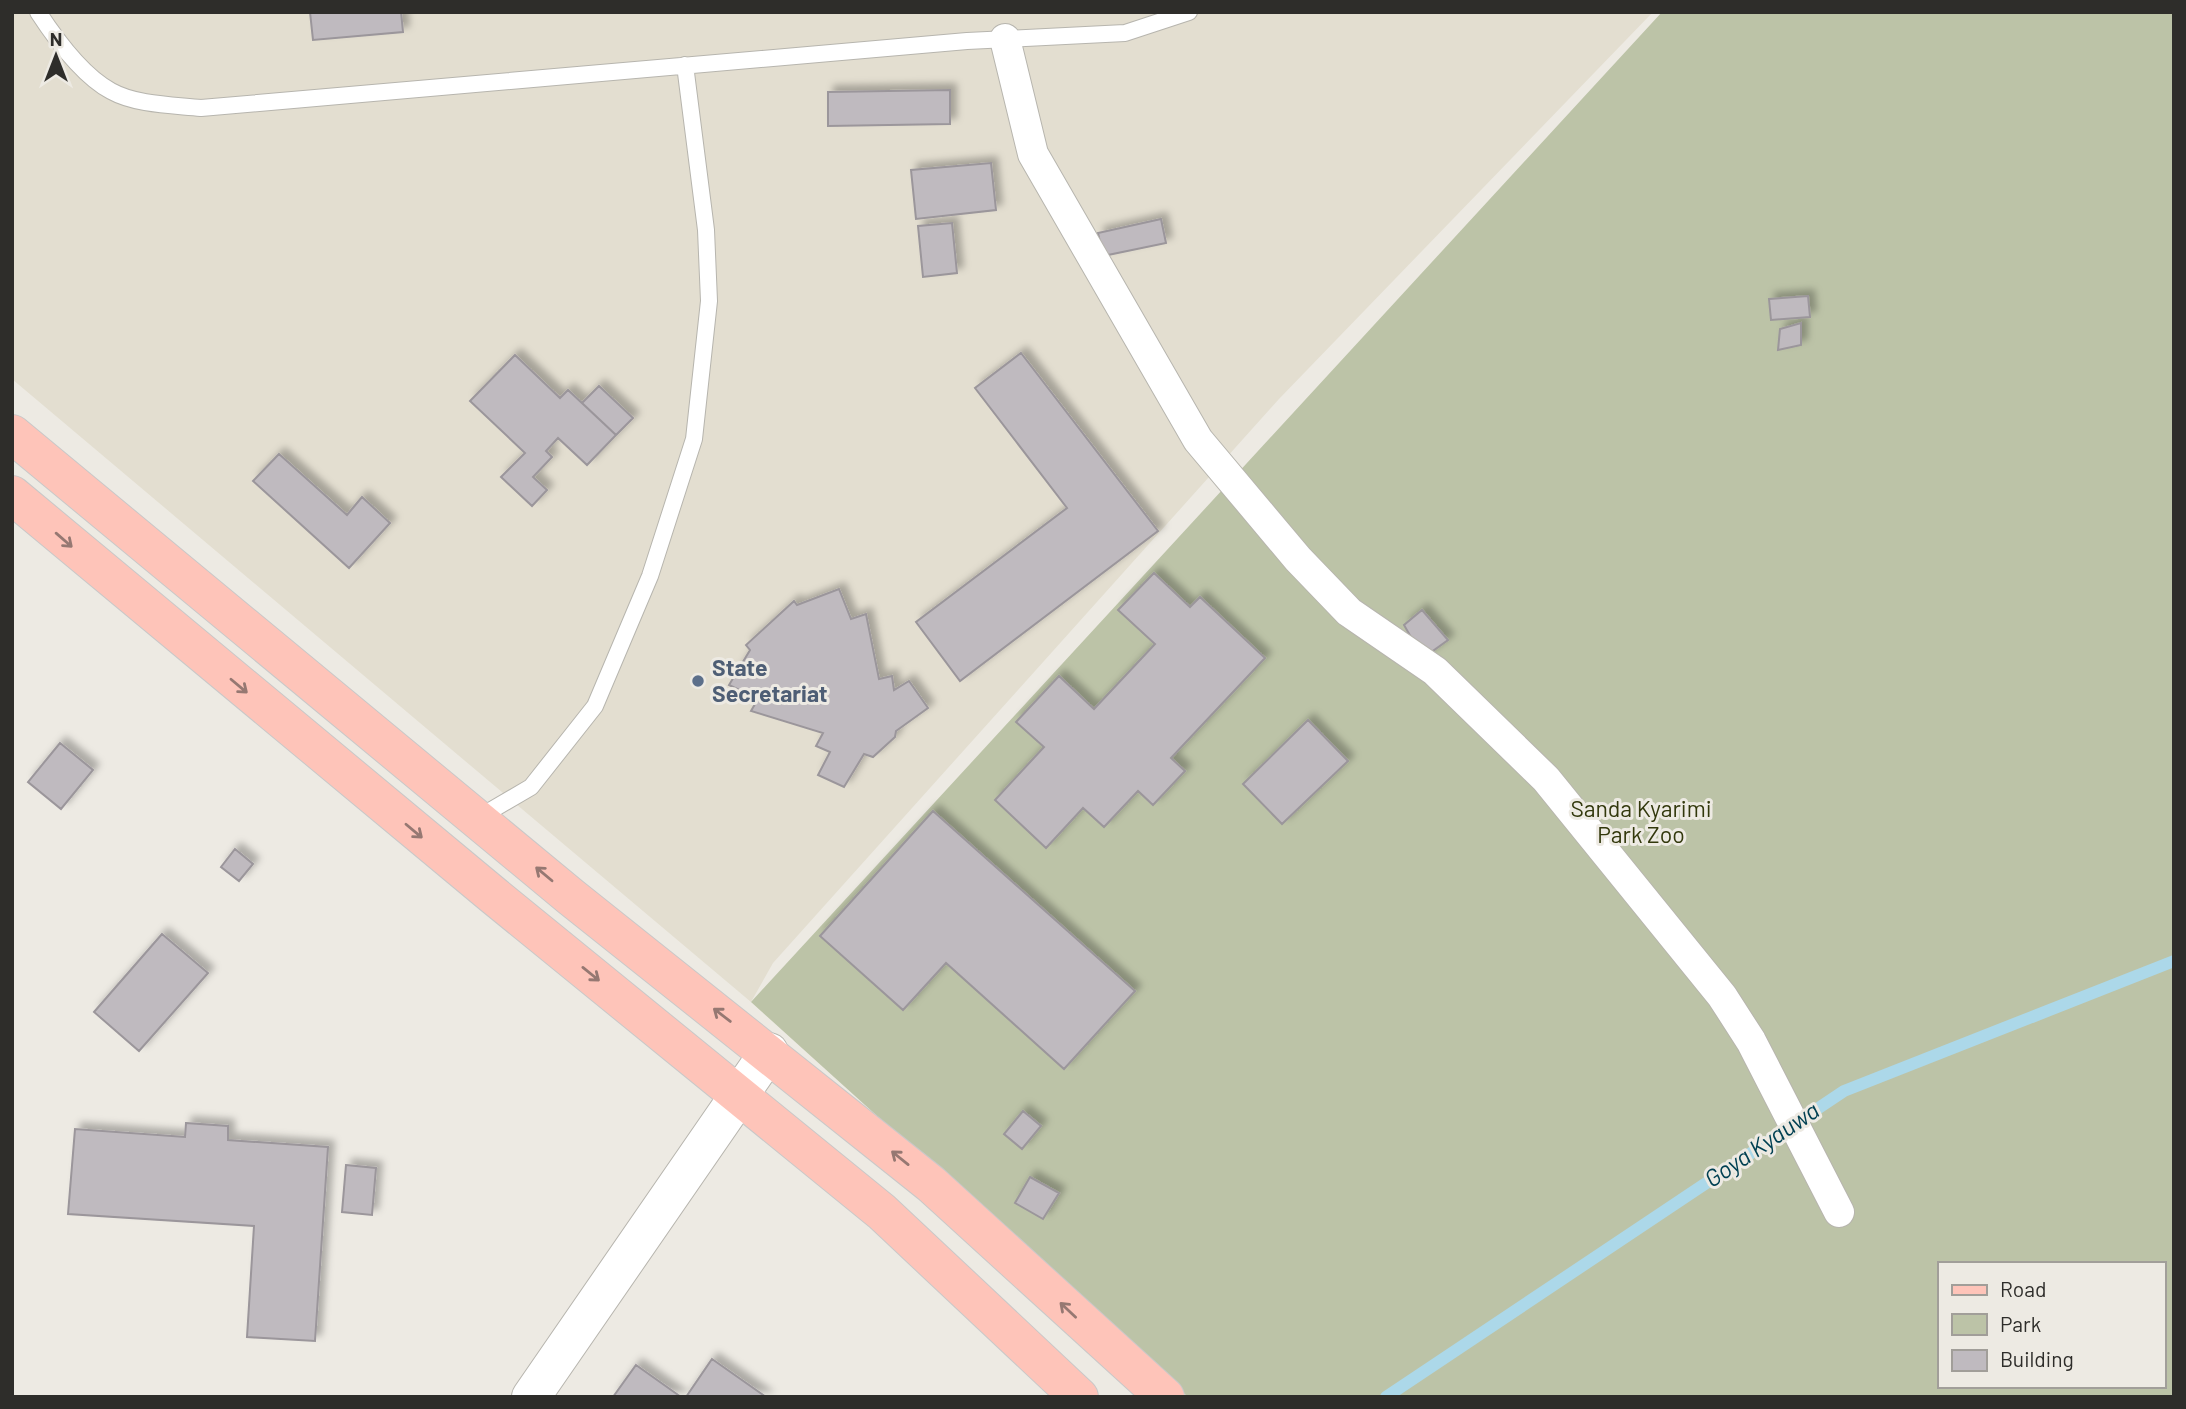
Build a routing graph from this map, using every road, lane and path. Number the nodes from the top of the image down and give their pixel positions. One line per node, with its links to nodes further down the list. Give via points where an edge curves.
1 (38, 12): 4 (lane, via 61,47 111,92 201,108)
2 (1189, 12): 3 (lane, via 1125,33)
3 (1005, 39): 4 (lane); 10 (street, via 1033,154 1198,440 1349,612 1435,671 1546,779 1722,996 1751,1041)
4 (685, 65): 7 (lane, via 706,230 709,301 694,439 650,576 595,706 531,787)
5 (12, 433): 7 (main road)
6 (12, 495): 9 (main road, one-way to 9, via 482,887)
7 (478, 818): 8 (main road, one-way to 7)
8 (769, 1052): 9 (street); 13 (main road, one-way to 8, via 931,1184)
9 (741, 1095): 11 (street); 12 (main road, via 882,1212)
10 (1839, 1212)
11 (531, 1397)
12 (1079, 1397)
13 (1166, 1397)

